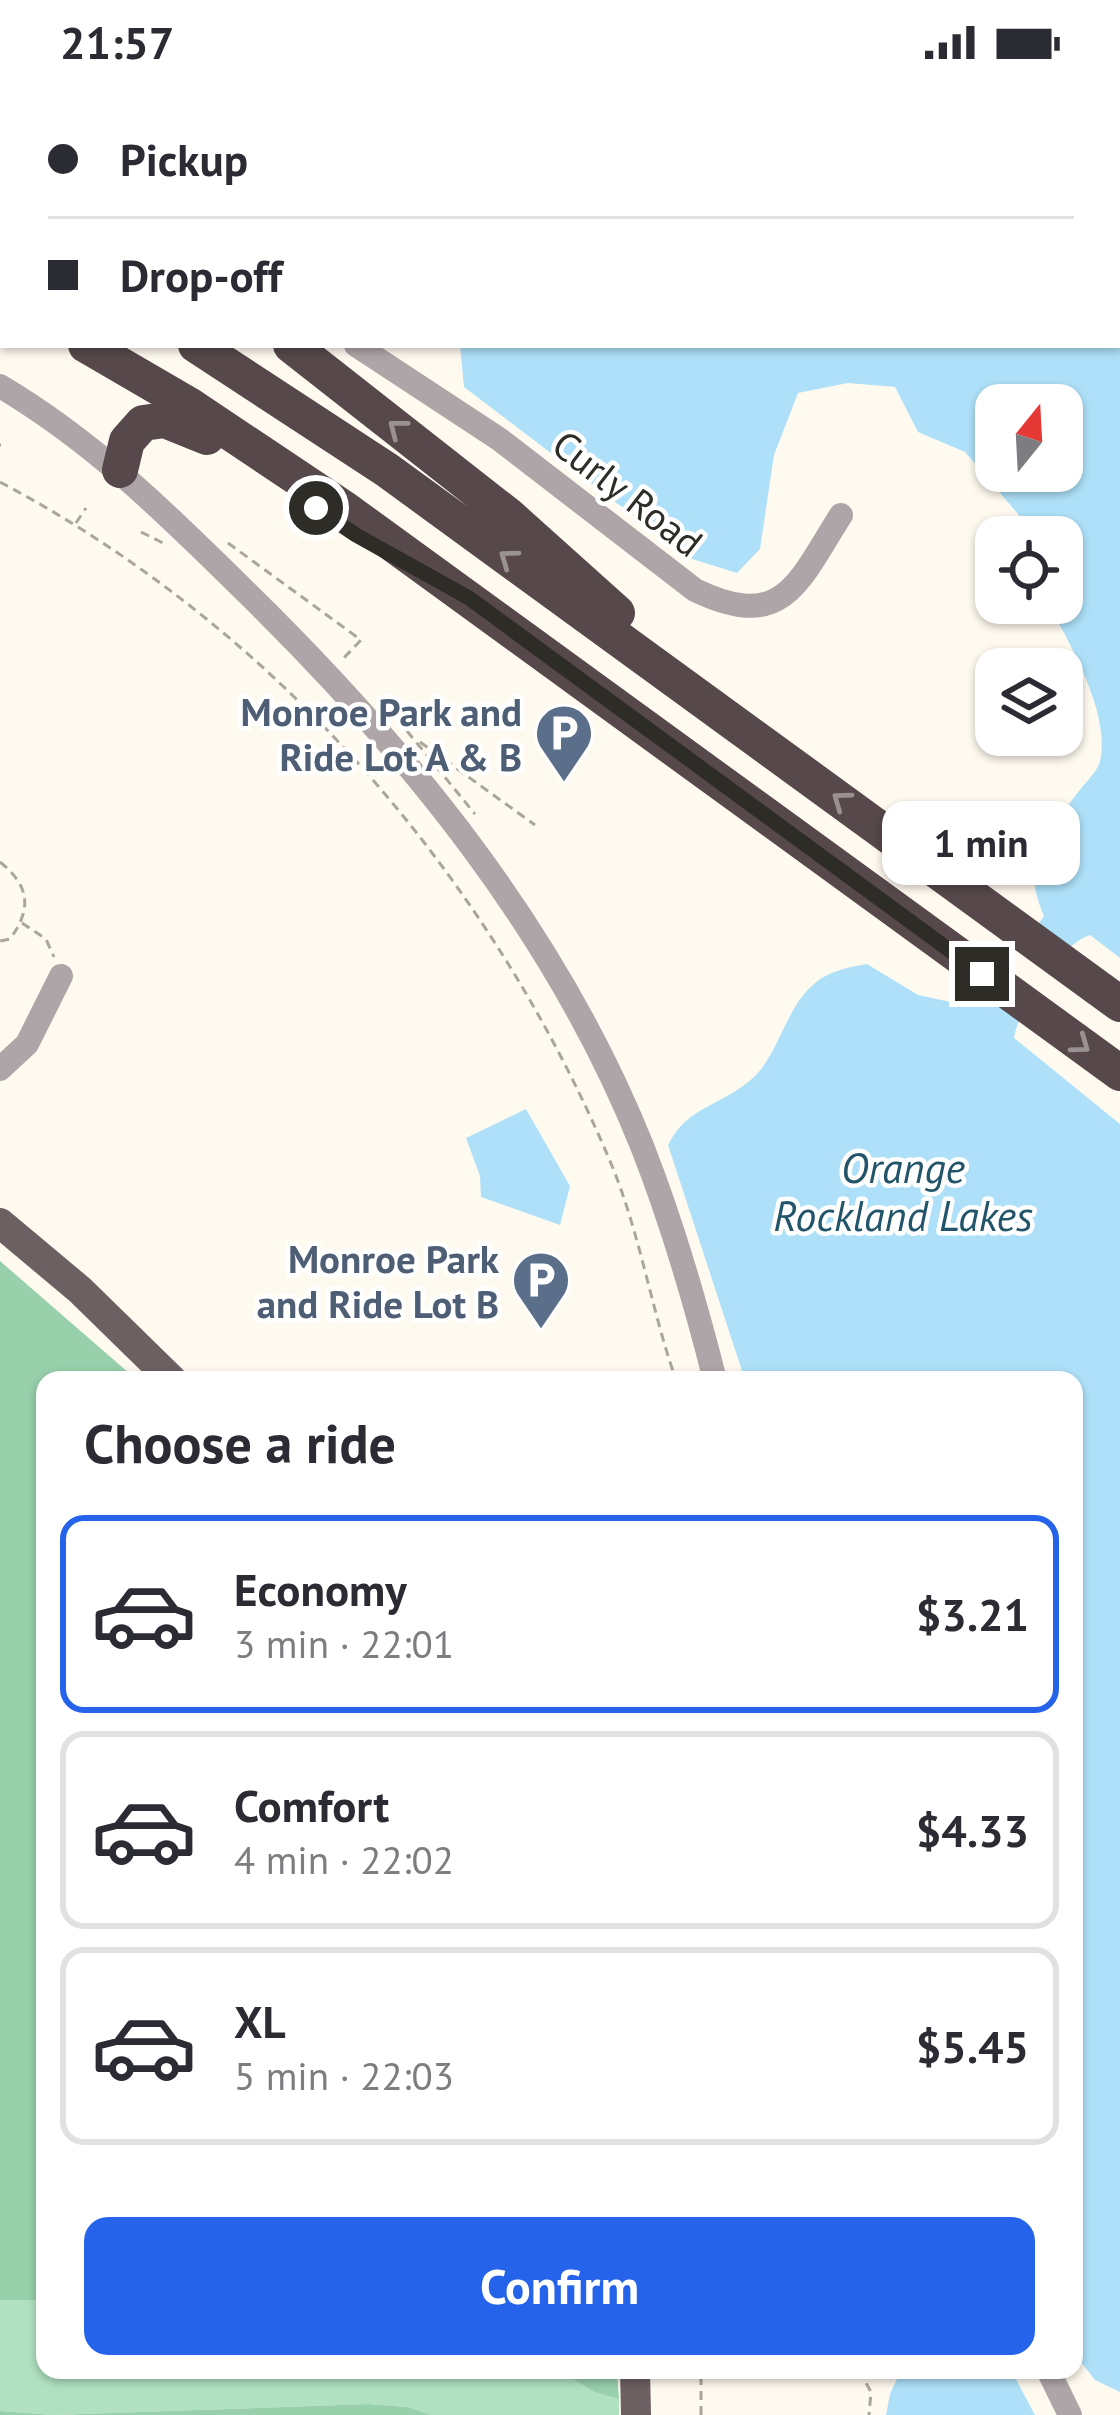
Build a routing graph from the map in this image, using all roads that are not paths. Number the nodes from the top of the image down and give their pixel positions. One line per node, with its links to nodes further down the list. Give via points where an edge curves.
1 (91, 348): 8 (highway, via 258,449)
2 (201, 348): 9 (highway, one-way to 2, via 387,470)
3 (295, 348): 9 (highway, one-way to 3, via 533,536)
4 (361, 348): 7 (street, Curly Road, via 724,604 751,608 795,587)
5 (0, 386): 6 (street)
6 (120, 470): 8 (highway, via 136,428 149,420 177,423); 16 (street, via 349,696 486,866 625,1106)
7 (841, 515)
8 (469, 598): 13 (highway, one-way to 13)
9 (772, 750): 11 (highway, one-way to 9)
10 (61, 976): 12 (street, via 27,1044)
11 (1120, 1004)
12 (0, 1069)
13 (1120, 1073)
14 (0, 1223): 15 (main road)
15 (163, 1371)
16 (712, 1371)
17 (635, 2379): 19 (main road)
18 (1052, 2379): 20 (street)
19 (636, 2415)
20 (1070, 2415)

